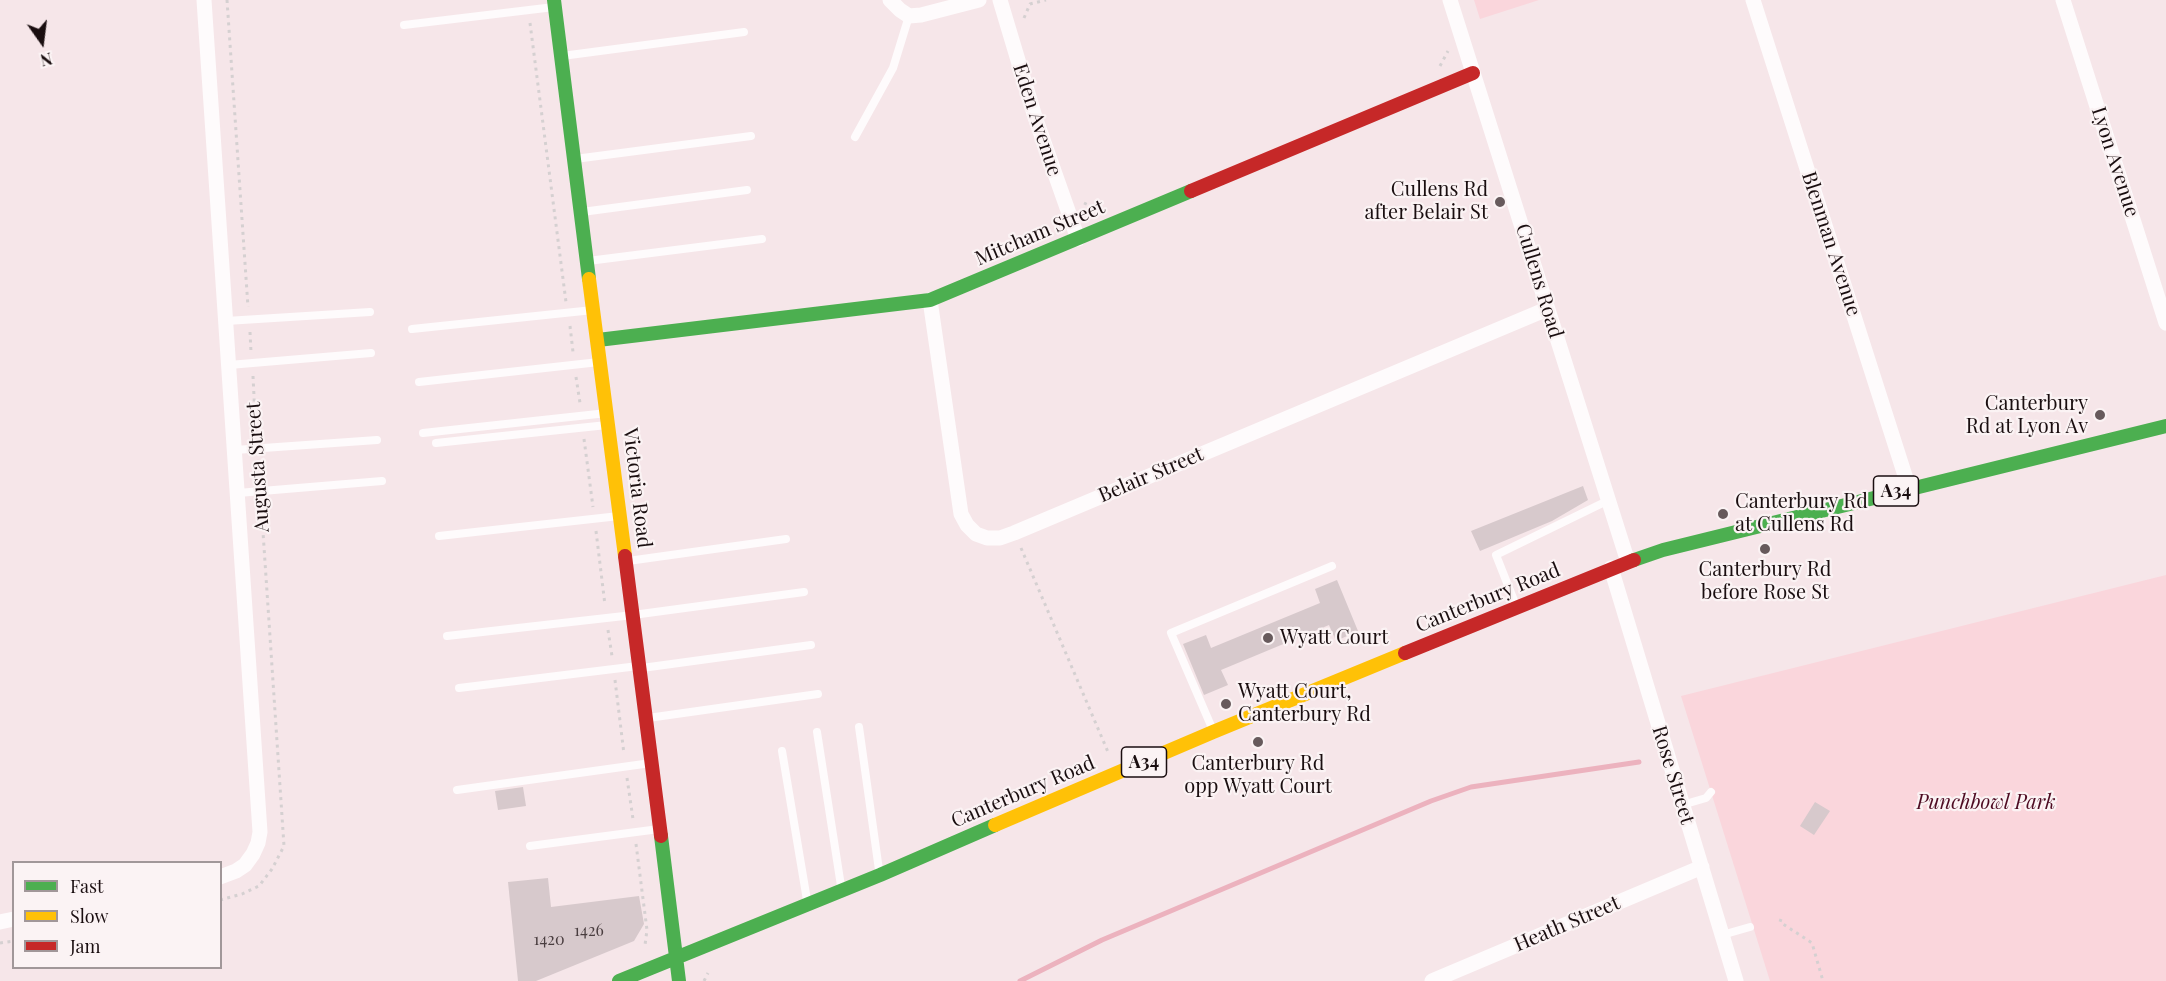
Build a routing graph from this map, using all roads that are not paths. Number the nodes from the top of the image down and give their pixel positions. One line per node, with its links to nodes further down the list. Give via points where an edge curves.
1 (204, 0): 26 (street, Augusta Street)
2 (890, 0): 9 (street)
3 (979, 0): 9 (street)
4 (1000, 0): 20 (street, Eden Avenue, via 1035,117)
5 (1450, 0): 13 (street, Cullens Road)
6 (1754, 0): 41 (street, Blenman Avenue)
7 (2063, 0): 27 (street, Lyon Avenue)
8 (555, 3): 10 (lane, via 529,10); 12 (main road, Victoria Road)
9 (909, 16): 15 (lane, via 893,68)
10 (404, 25)
11 (744, 32): 12 (lane)
12 (561, 56): 16 (main road, Victoria Road)
13 (1473, 73): 20 (main road, Mitcham Street); 23 (street, Cullens Road)
14 (752, 136): 16 (lane)
15 (855, 137)
16 (574, 159): 18 (main road, Victoria Road)
17 (747, 190): 18 (lane)
18 (582, 212): 21 (main road, Victoria Road)
19 (762, 239): 21 (lane)
20 (1078, 239): 22 (main road, Mitcham Street)
21 (588, 261): 24 (main road, Victoria Road)
22 (930, 300): 23 (street, Belair Street, via 962,514 976,534 987,538 1014,533); 29 (main road, Mitcham Street)
23 (1547, 309): 43 (street, Cullens Road)
24 (594, 310): 28 (lane); 29 (main road, Victoria Road)
25 (370, 312): 26 (lane)
26 (226, 321): 32 (street, Augusta Street)
27 (2166, 323)
28 (412, 329)
29 (598, 340): 31 (main road, Victoria Road)
30 (371, 353): 32 (lane)
31 (601, 362): 33 (lane); 34 (main road, Victoria Road)
32 (229, 365): 39 (street, Augusta Street)
33 (419, 382)
34 (608, 419): 36 (lane, via 581,416); 38 (lane, via 583,427); 44 (main road, Victoria Road)
35 (2166, 426): 41 (main road, Canterbury Road / A34)
36 (423, 433)
37 (377, 440): 39 (lane)
38 (436, 442)
39 (235, 450): 42 (street, Augusta Street)
40 (382, 481): 42 (lane)
41 (1909, 488): 48 (main road, Canterbury Road / A34)
42 (238, 493): 72 (street, Augusta Street, via 260,832 245,865)
43 (1609, 500): 48 (street, Cullens Road); 52 (lane, via 1496,555)
44 (621, 516): 45 (lane); 47 (main road, Victoria Road)
45 (439, 536)
46 (786, 539): 47 (lane)
47 (626, 561): 53 (main road, Victoria Road)
48 (1628, 562): 50 (main road, Canterbury Road / A34)
49 (1332, 566): 62 (lane, via 1171,633)
50 (1611, 568): 52 (main road, Canterbury Road / A34); 67 (street, Rose Street)
51 (804, 592): 53 (lane)
52 (1517, 607): 62 (main road, Canterbury Road / A34)
53 (633, 615): 54 (lane); 56 (main road, Victoria Road)
54 (447, 636)
55 (811, 645): 56 (lane)
56 (640, 667): 57 (lane); 59 (main road, Victoria Road)
57 (459, 688)
58 (818, 694): 59 (lane)
59 (647, 718): 64 (main road, Victoria Road)
60 (859, 727): 71 (lane)
61 (817, 732): 73 (lane)
62 (1213, 732): 71 (main road, Canterbury Road / A34)
63 (782, 752): 74 (lane)
64 (652, 762): 65 (lane); 68 (main road, Victoria Road)
65 (457, 790)
66 (1711, 792): 67 (lane, via 1706,798)
67 (1682, 805): 70 (street, Rose Street)
68 (661, 829): 69 (lane); 77 (main road, Victoria Road)
69 (530, 846)
70 (1702, 867): 76 (street, Rose Street); 80 (street, Heath Street)
71 (880, 874): 73 (main road, Canterbury Road / A34)
72 (222, 876)
73 (842, 890): 74 (main road, Canterbury Road / A34)
74 (808, 904): 77 (main road, Canterbury Road / A34)
75 (1750, 927): 76 (lane)
76 (1722, 935): 81 (street, Rose Street)
77 (677, 957): 78 (main road, Canterbury Road / A34); 79 (main road, Victoria Road)
78 (619, 981)
79 (679, 981)
80 (1432, 981)
81 (1736, 981)

